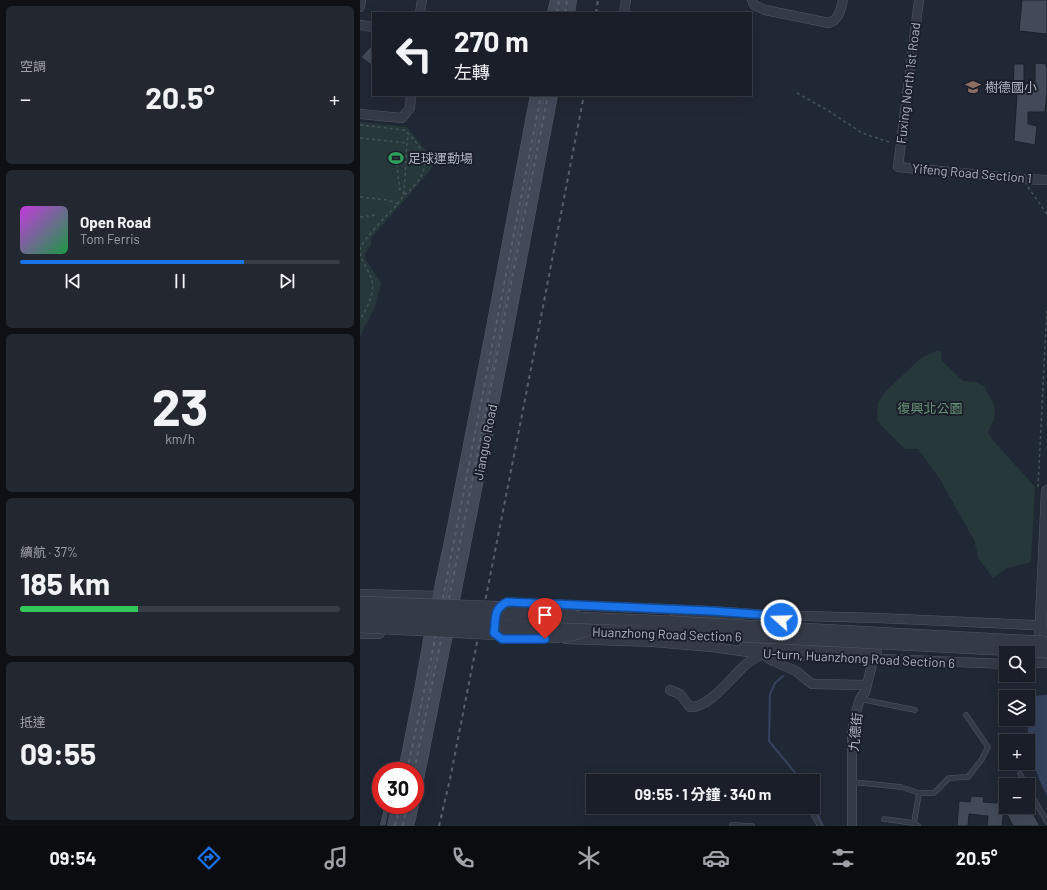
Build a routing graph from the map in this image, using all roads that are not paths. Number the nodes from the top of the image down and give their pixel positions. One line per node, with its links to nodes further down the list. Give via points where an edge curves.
1 (361, 0): 9 (street)
2 (422, 0): 10 (street)
3 (557, 0): 11 (main road)
4 (570, 0): 12 (main road)
5 (626, 0): 13 (street)
6 (752, 0): 7 (street, via 754,5 765,10 829,23 837,17)
7 (843, 0)
8 (919, 0): 20 (street, Fuxing North 1st Road)
9 (360, 7)
10 (420, 12)
11 (554, 12)
12 (568, 12)
13 (624, 12)
14 (360, 25): 15 (street)
15 (372, 27)
16 (411, 96): 19 (street, via 410,108 402,118)
17 (537, 96): 25 (main road, Jianguo Road)
18 (551, 96): 53 (main road, Jianguo Road, via 500,367)
19 (360, 114)
20 (898, 166): 21 (street, Yifeng Road Section 1)
21 (1047, 180)
22 (1043, 489): 23 (street)
23 (1046, 531): 35 (street)
24 (360, 595): 25 (street)
25 (439, 597): 38 (main road, Jianguo Road)
26 (360, 601): 29 (street, Huanzhong Road Section 6, bridge, via 553,608)
27 (360, 609): 29 (street, bridge)
28 (712, 614): 30 (street, Huanzhong Road Section 6); 33 (street, Huanzhong Road Section 6, via 684,617); 40 (street); 40 (street, via 507,602 497,609 494,633 502,639 588,639)
29 (584, 618): 33 (street, Huanzhong Road Section 6, bridge)
30 (767, 618): 32 (street, Huanzhong Road Section 6); 41 (street)
31 (360, 619): 36 (street, bridge)
32 (878, 621): 35 (street, Huanzhong Road Section 6, via 1033,631); 43 (street, 九德街)
33 (658, 626): 36 (street, Huanzhong Road Section 6, bridge); 39 (street, Huanzhong Road Section 6, bridge); 40 (street, via 689,642); 42 (street, Huanzhong Road Section 6, bridge)
34 (360, 628): 36 (street, Huanzhong Road Section 6, bridge, via 553,638 569,637)
35 (1044, 629): 45 (street)
36 (590, 630)
37 (360, 633): 38 (street)
38 (431, 635): 52 (main road, Jianguo Road)
39 (1047, 642)
40 (712, 645): 41 (street)
41 (762, 650): 43 (street); 47 (street, via 773,661 796,671 812,684); 48 (street, via 723,689 697,707 690,707 680,694)
42 (1047, 652)
43 (875, 655): 44 (street); 46 (street, U-turn, Huanzhong Road Section 6); 47 (street, 九德街)
44 (999, 659)
45 (1038, 662)
46 (999, 664)
47 (867, 685): 49 (street, 九德街)
48 (670, 690)
49 (860, 699): 50 (lane); 56 (street, 九德街, via 852,732)
50 (915, 710)
51 (966, 715): 57 (lane, via 988,747 982,759 968,777 949,778 934,793)
52 (407, 762)
53 (420, 762)
54 (1020, 774): 55 (lane)
55 (1022, 778)
56 (852, 782): 57 (lane, via 901,788); 70 (street, 九德街)
57 (919, 793): 64 (lane)
58 (1035, 801): 63 (lane)
59 (396, 814): 65 (main road)
60 (410, 814): 66 (main road)
61 (813, 814): 69 (lane)
62 (884, 819): 64 (lane)
63 (1047, 822)
64 (916, 824)
65 (394, 826)
66 (407, 826)
67 (732, 826): 68 (lane)
68 (752, 826)
69 (820, 826)
70 (852, 826)

